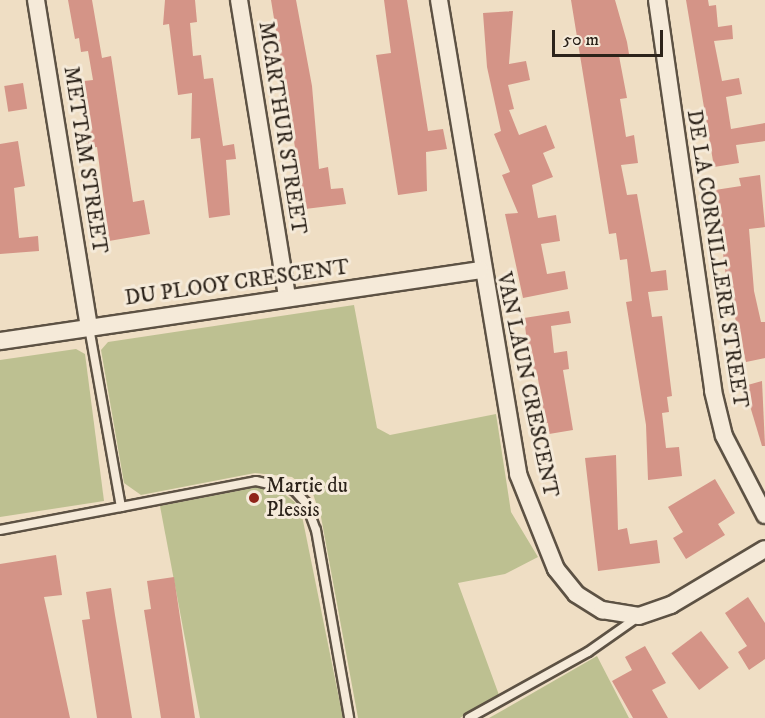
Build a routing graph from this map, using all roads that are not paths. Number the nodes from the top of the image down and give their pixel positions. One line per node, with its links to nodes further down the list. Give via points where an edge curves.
1 (36, 0): 7 (street, METTAM STREET)
2 (239, 0): 6 (street, MCARTHUR STREET)
3 (439, 0): 5 (street, VAN LAUN CRESCENT)
4 (657, 0): 10 (street, DE LA CORNILLERE STREET, via 713,391 724,436)
5 (480, 270): 6 (street, DU PLOOY CRESCENT); 13 (street, VAN LAUN CRESCENT, via 519,474 539,537 576,594 602,610)
6 (287, 298): 7 (street, DU PLOOY CRESCENT)
7 (89, 328): 8 (street, DU PLOOY CRESCENT); 9 (lane)
8 (0, 340)
9 (121, 507): 11 (lane); 14 (lane, via 256,481 294,490 306,503 316,530)
10 (765, 515)
11 (0, 530)
12 (765, 549): 13 (street, VAN LAUN CRESCENT, via 671,605)
13 (639, 616): 15 (lane, via 588,652)
14 (349, 718)
15 (469, 718)

